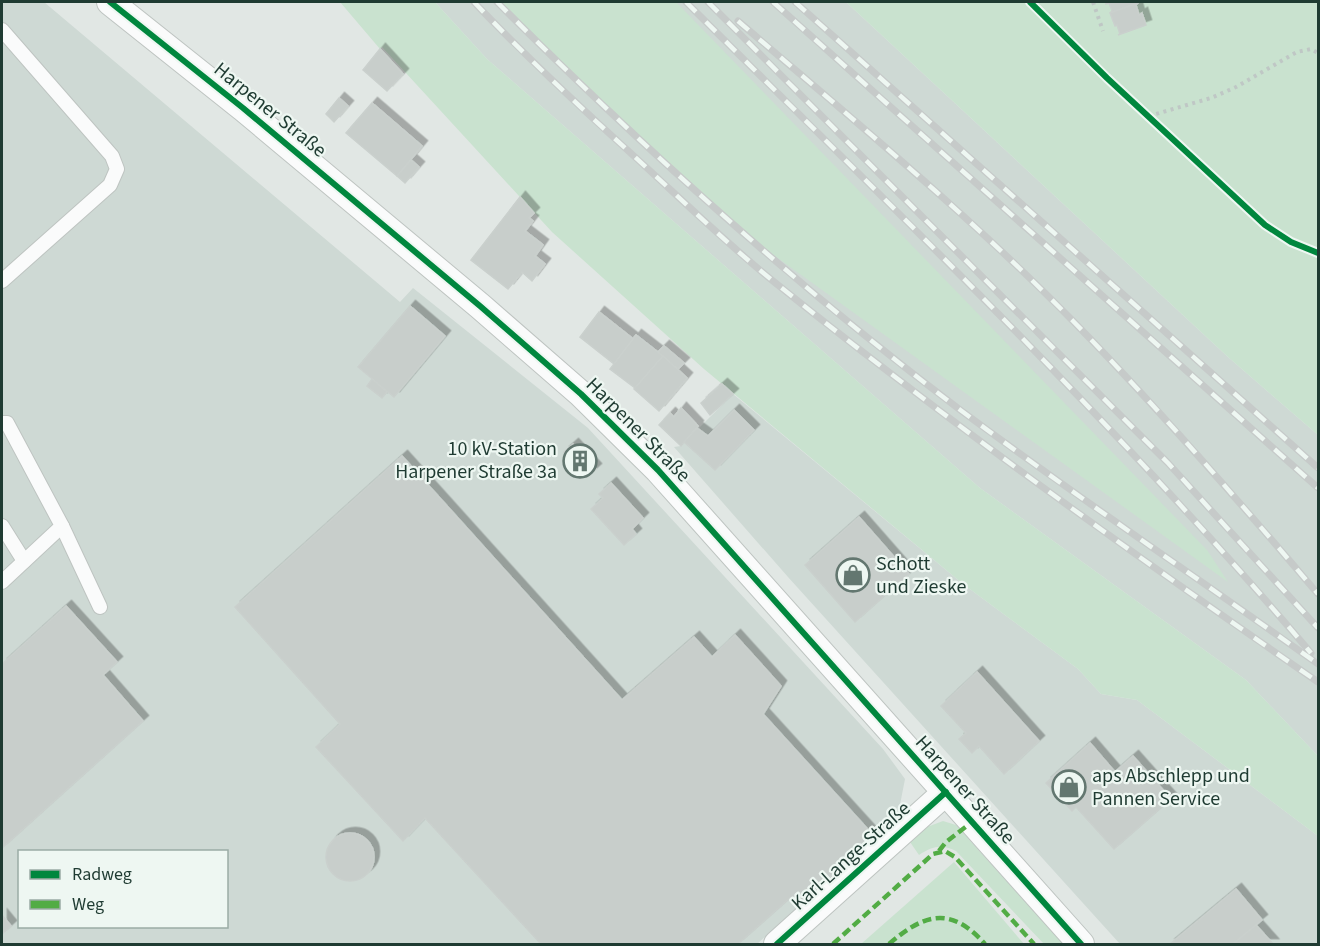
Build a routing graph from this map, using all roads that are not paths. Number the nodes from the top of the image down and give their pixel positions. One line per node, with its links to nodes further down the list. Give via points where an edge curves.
1 (110, 2): 10 (street, Harpener Straße, via 243,108 581,394 665,478)
2 (2, 30): 3 (lane, via 112,156 117,169 110,185)
3 (2, 281)
4 (2, 423): 6 (lane, via 7,423)
5 (2, 526): 7 (lane)
6 (62, 526): 7 (lane); 9 (lane)
7 (24, 561): 8 (lane)
8 (2, 582)
9 (100, 607)
10 (946, 792): 11 (street, Karl-Lange-Straße); 12 (street, Harpener Straße)
11 (777, 945)
12 (1081, 945)

